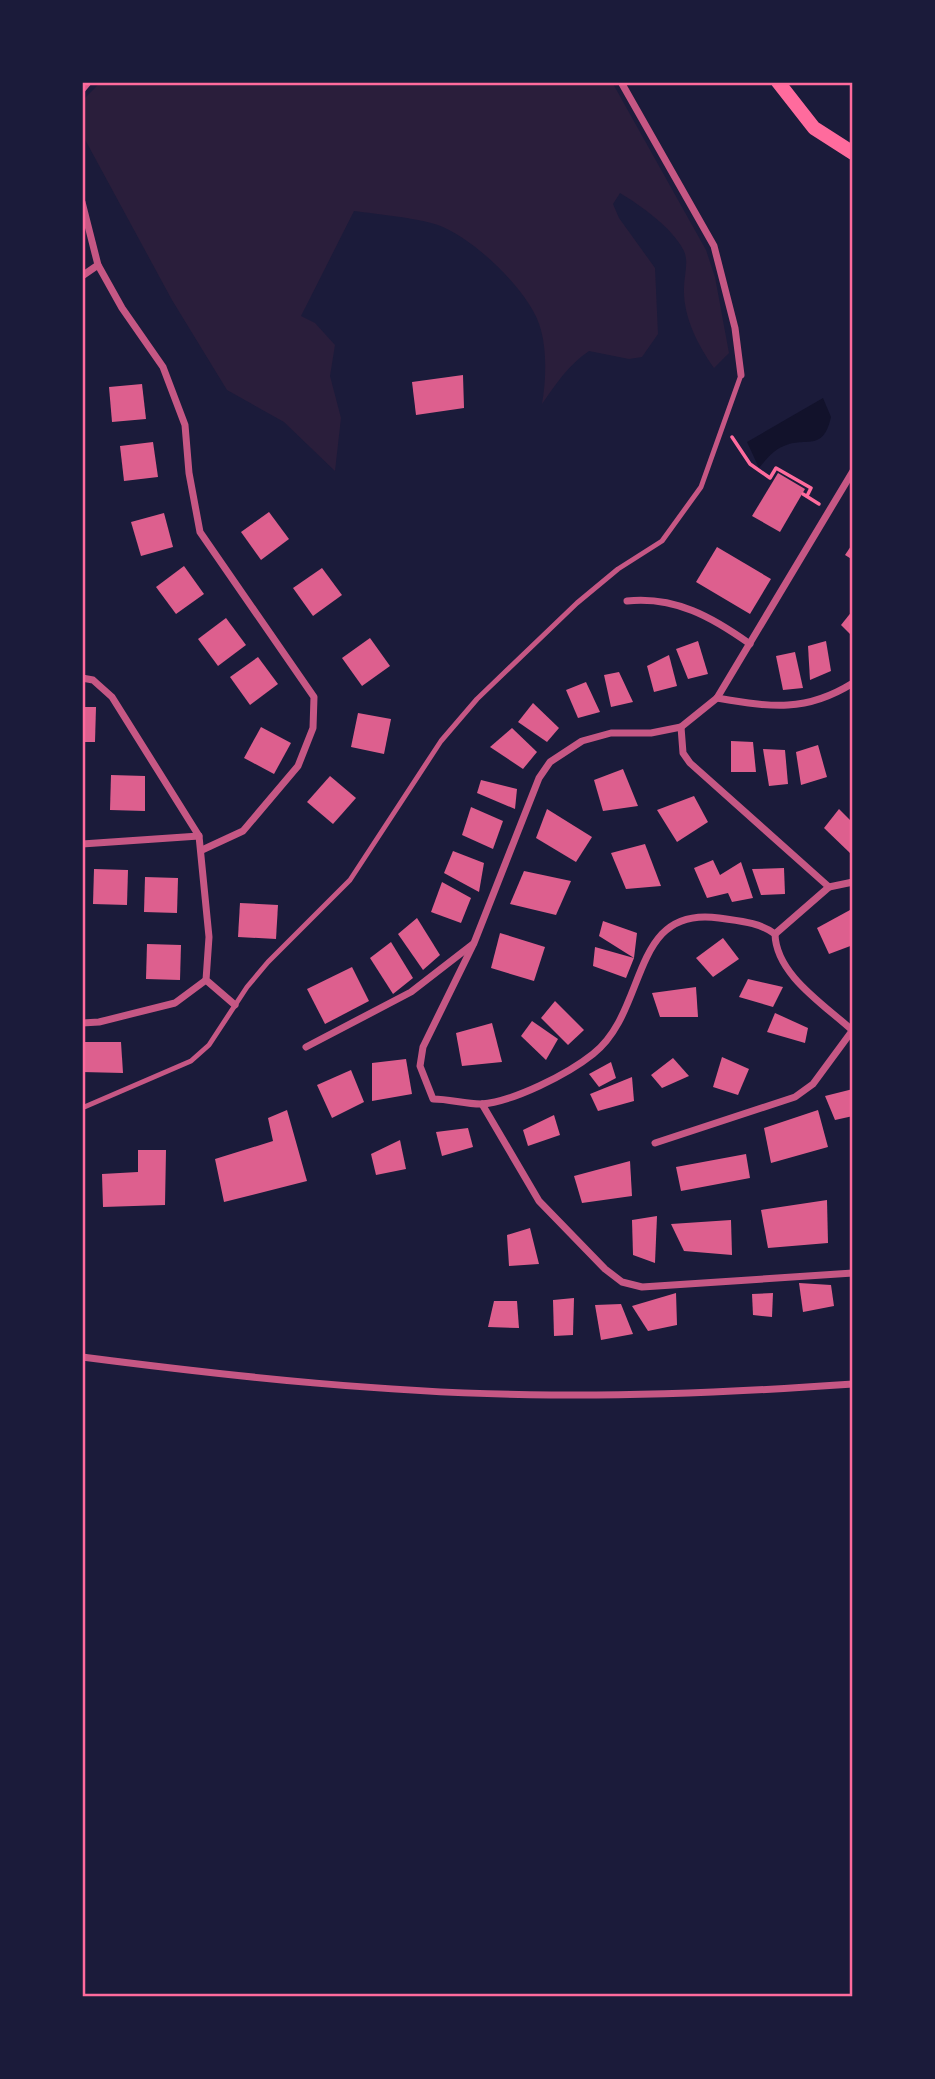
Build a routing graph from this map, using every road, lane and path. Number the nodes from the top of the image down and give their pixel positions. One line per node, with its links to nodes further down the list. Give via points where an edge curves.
1 (621, 82): 7 (street, via 714,246 736,328)
2 (778, 82): 3 (main road, via 814,128)
3 (853, 153)
4 (82, 202): 5 (street)
5 (98, 265): 6 (street); 19 (street, via 163,367 185,425 200,532 314,696 313,729 298,765 243,831)
6 (82, 276)
7 (741, 375): 25 (lane, via 711,466 676,525 650,551 618,569 577,603 477,699 426,762 350,880 268,962)
8 (732, 437): 10 (path, via 758,471 770,478 776,468 811,488 805,495)
9 (853, 471): 10 (street)
10 (829, 510): 12 (street)
11 (627, 601): 12 (street, via 645,599 700,612)
12 (750, 644): 15 (street)
13 (82, 678): 17 (street, via 93,680 112,697)
14 (853, 683): 15 (street, via 806,705 755,705)
15 (718, 698): 16 (street)
16 (681, 727): 21 (street, via 683,753 690,763); 23 (street, via 611,733 582,741 550,762 525,810)
17 (199, 836): 18 (street); 19 (street)
18 (82, 844)
19 (202, 849): 24 (street, via 209,937)
20 (853, 882): 21 (street)
21 (829, 887): 22 (street)
22 (775, 934): 27 (street, via 775,949 791,974); 29 (street, via 764,926 711,917 676,920 659,935 621,1020 594,1053 533,1087)
23 (474, 943): 28 (street, via 411,992); 29 (street, via 430,1028 421,1066 433,1099)
24 (206, 980): 25 (street); 26 (street, via 176,1003)
25 (235, 1005): 30 (lane, via 209,1045 191,1061)
26 (82, 1023)
27 (852, 1031): 31 (street, via 813,1084 794,1097)
28 (306, 1047)
29 (482, 1104): 32 (street, via 540,1201 622,1282 642,1287)
30 (82, 1108)
31 (655, 1143)
32 (853, 1273)
33 (82, 1357): 34 (street, via 381,1387 551,1395 746,1392)
34 (853, 1384)

